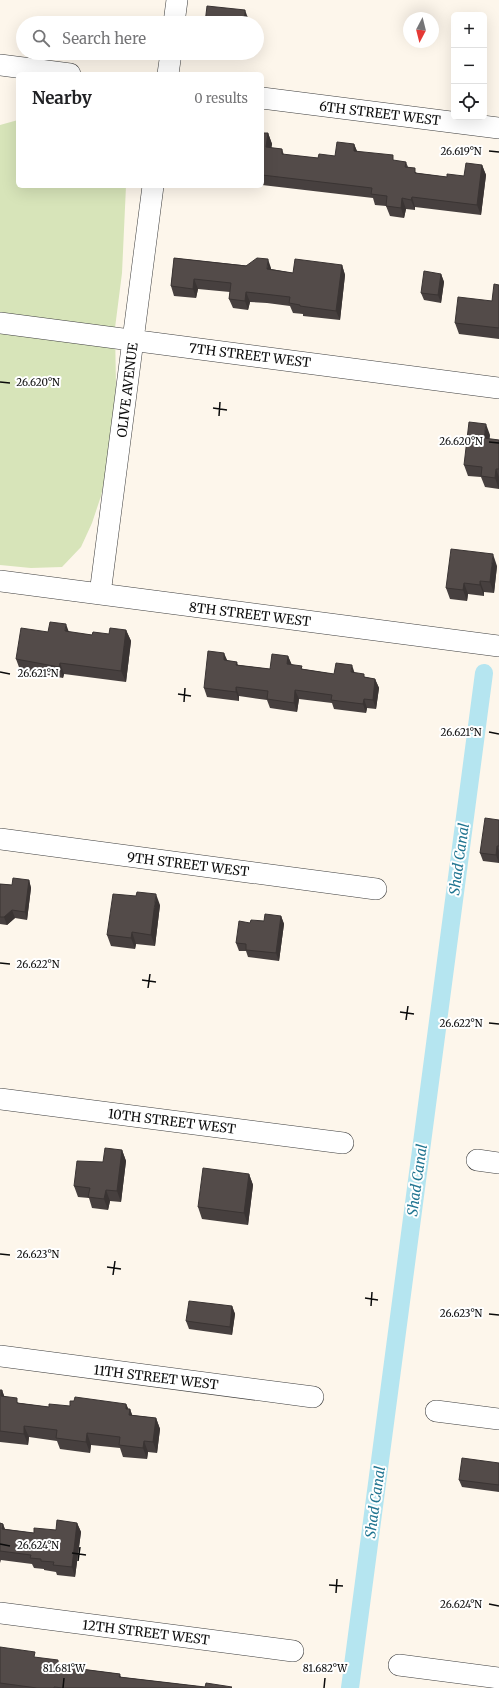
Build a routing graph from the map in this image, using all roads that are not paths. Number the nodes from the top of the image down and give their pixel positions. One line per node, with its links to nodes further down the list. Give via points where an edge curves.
1 (177, 0): 2 (street)
2 (175, 16)
3 (169, 60): 6 (street)
4 (0, 65): 5 (street)
5 (54, 72)
6 (168, 72)
7 (264, 98): 8 (street, 6TH STREET WEST)
8 (499, 128)
9 (153, 188): 11 (street, OLIVE AVENUE)
10 (0, 323): 11 (street, 7TH STREET WEST)
11 (133, 340): 12 (street, 7TH STREET WEST); 14 (street, OLIVE AVENUE)
12 (499, 388)
13 (0, 581): 14 (street, 8TH STREET WEST)
14 (100, 594): 15 (street, 8TH STREET WEST)
15 (499, 646)
16 (0, 840): 17 (street, 9TH STREET WEST)
17 (376, 889)
18 (0, 1098): 19 (street, 10TH STREET WEST)
19 (343, 1143)
20 (478, 1160): 21 (street)
21 (499, 1162)
22 (0, 1356): 23 (street, 11TH STREET WEST)
23 (312, 1397)
24 (436, 1411): 25 (street)
25 (499, 1420)
26 (0, 1613): 27 (street, 12TH STREET WEST)
27 (293, 1651)
28 (399, 1665): 29 (street)
29 (499, 1678)

